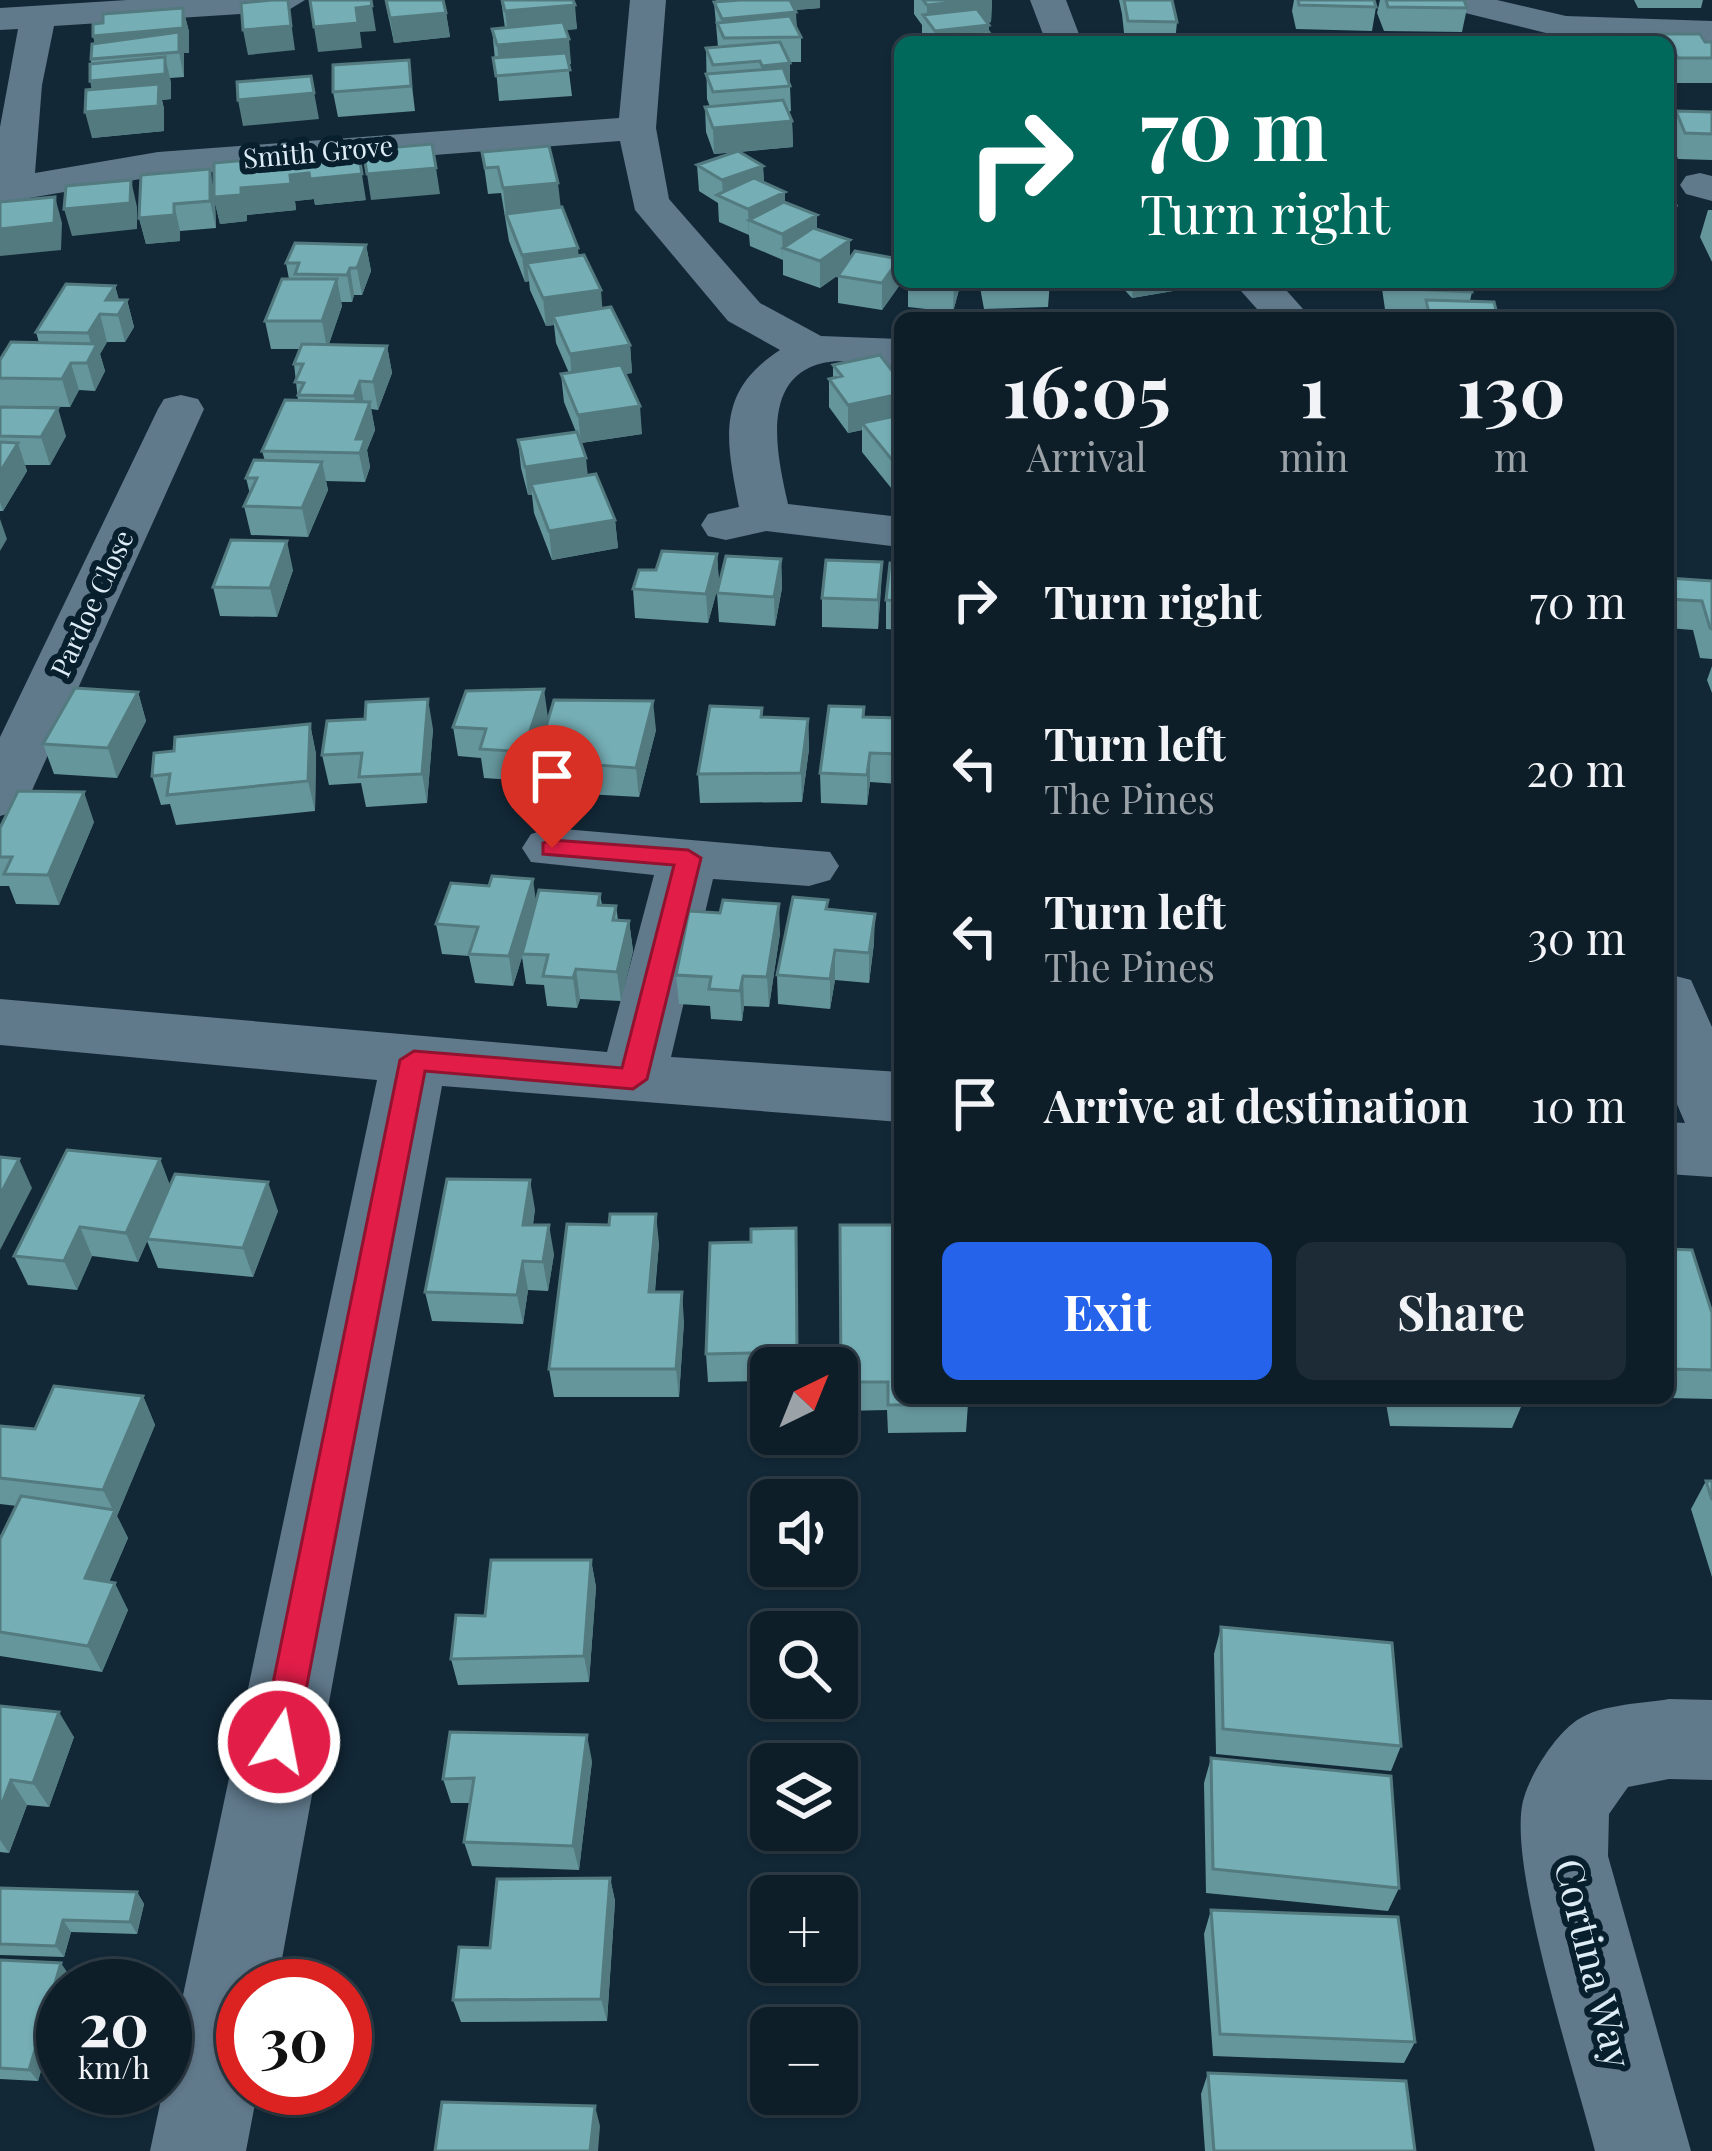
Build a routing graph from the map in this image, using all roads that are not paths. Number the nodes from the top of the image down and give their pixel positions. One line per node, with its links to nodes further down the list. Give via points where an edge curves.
1 (287, 0): 5 (street)
2 (648, 0): 9 (street)
3 (1048, 0): 8 (street)
4 (1453, 0): 7 (street)
5 (19, 18): 10 (street, via 22,85)
6 (1712, 32): 7 (street)
7 (1563, 34)
8 (1062, 36)
9 (637, 128): 10 (street, Smith Grove, via 158,164); 13 (street, via 649,200 688,252 744,313)
10 (7, 190)
11 (1260, 288): 12 (street)
12 (1282, 312)
13 (812, 349): 14 (street); 16 (street, via 767,380 749,434 746,520)
14 (894, 353)
15 (181, 409): 17 (street, Pardoe Close)
16 (894, 532)
17 (0, 797)
18 (552, 848): 19 (street)
19 (688, 858): 20 (street); 24 (street)
20 (809, 866)
21 (1674, 1012): 26 (street)
22 (0, 1022): 23 (street)
23 (414, 1060): 24 (street); 30 (street)
24 (633, 1079): 25 (street)
25 (894, 1097)
26 (1712, 1112)
27 (1674, 1148): 28 (street)
28 (1712, 1151)
29 (1712, 1739): 31 (street, Cortina Way, via 1603,1751 1566,1802 1564,1856)
30 (198, 2151)
31 (1643, 2151)

